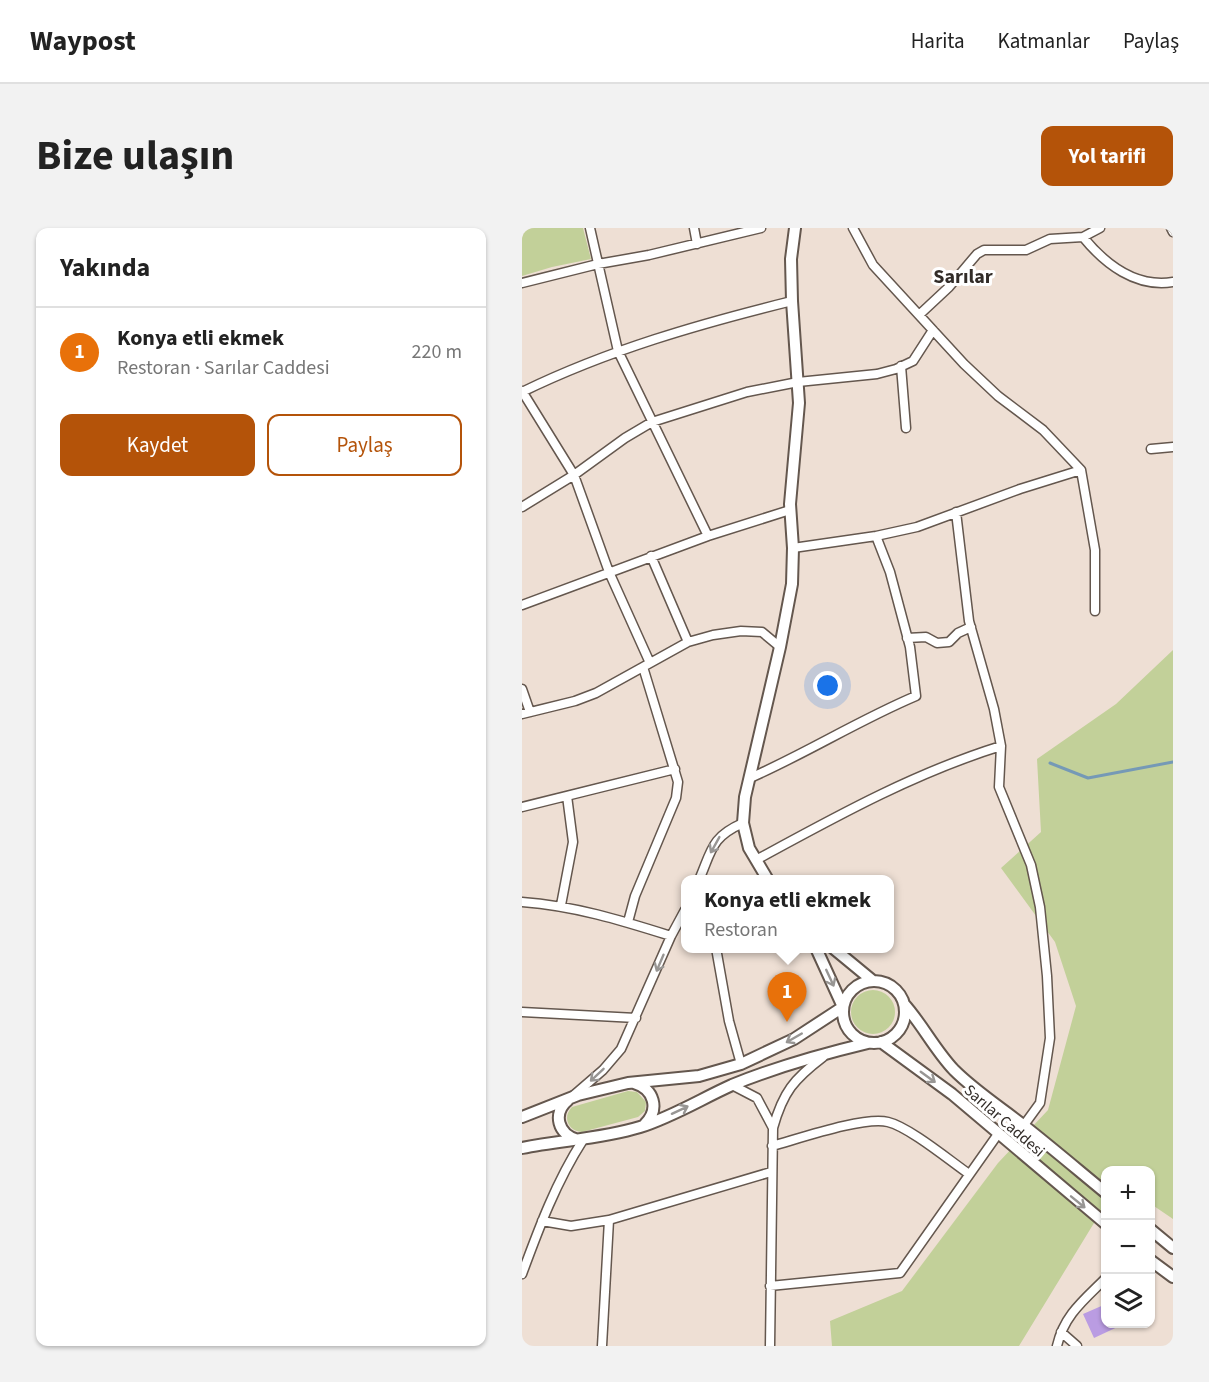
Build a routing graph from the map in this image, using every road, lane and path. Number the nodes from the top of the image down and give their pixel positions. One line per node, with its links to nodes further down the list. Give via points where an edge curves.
1 (590, 228): 13 (street)
2 (694, 228): 12 (street)
3 (761, 228): 12 (street)
4 (795, 228): 16 (street)
5 (853, 228): 17 (street, via 873,265)
6 (1058, 228): 10 (street)
7 (1100, 228): 11 (street)
8 (1171, 228): 9 (street)
9 (1173, 232)
10 (1061, 237): 11 (street); 17 (street, via 1026,250 984,250 976,254)
11 (1083, 237): 14 (street, via 1097,254 1122,272 1140,281)
12 (697, 244): 13 (street)
13 (598, 264): 15 (street); 19 (street)
14 (1173, 282)
15 (522, 283)
16 (792, 301): 19 (street); 21 (street)
17 (919, 315): 18 (street)
18 (933, 330): 20 (street, via 913,361); 27 (street, via 972,372 1043,430)
19 (618, 351): 22 (street); 23 (street)
20 (901, 366): 21 (street, via 877,374); 24 (street)
21 (798, 382): 23 (street, via 747,392); 30 (street)
22 (522, 391): 28 (street)
23 (652, 422): 28 (street); 32 (street)
24 (906, 428)
25 (1173, 447): 26 (street)
26 (1151, 449)
27 (1081, 470): 31 (street); 38 (street, via 1095,550)
28 (574, 475): 29 (street); 36 (street)
29 (522, 507)
30 (790, 510): 32 (street); 34 (street)
31 (956, 512): 33 (street, via 917,527); 39 (street)
32 (708, 536): 35 (street)
33 (876, 536): 34 (street); 40 (street, via 887,560)
34 (793, 548): 42 (street, via 792,584)
35 (651, 556): 36 (street); 41 (street)
36 (609, 572): 37 (street); 43 (street)
37 (522, 605)
38 (1095, 611)
39 (971, 627): 40 (street, via 949,642); 46 (street)
40 (907, 638): 48 (street, via 916,696)
41 (688, 642): 42 (street, via 713,635 762,632); 43 (street)
42 (780, 647): 48 (street)
43 (647, 665): 45 (street, via 596,693); 47 (street)
44 (522, 689): 45 (street)
45 (526, 713)
46 (1001, 746): 52 (street, via 967,756 876,795); 76 (street, via 999,787 1031,865 1047,976 1050,1038 1040,1103)
47 (675, 769): 49 (street); 58 (street, via 676,798)
48 (750, 777): 51 (street)
49 (567, 796): 50 (street); 56 (street, via 573,842)
50 (522, 807)
51 (743, 823): 52 (street); 53 (street, one-way to 53, via 716,840)
52 (756, 860): 54 (street)
53 (701, 875)
54 (765, 875)
55 (522, 902): 56 (street)
56 (561, 905): 58 (street)
57 (681, 920): 59 (street)
58 (628, 922): 59 (street)
59 (671, 936): 67 (street, one-way to 67)
60 (717, 953): 71 (street)
61 (818, 953): 65 (street, one-way to 65)
62 (839, 953): 63 (street, Sarılar Caddesi)
63 (873, 981): 64 (street, Sarılar Caddesi, via 892,987); 65 (street, via 854,989)
64 (904, 1004): 68 (street, via 903,1023 898,1032); 76 (street, Sarılar Caddesi, via 954,1070)
65 (843, 1007): 69 (street, via 851,1034); 71 (street, one-way to 71, via 794,1039)
66 (522, 1012): 67 (street)
67 (636, 1018): 74 (street, one-way to 74, via 621,1049)
68 (881, 1042): 69 (street); 80 (street, Sarılar Caddesi, one-way to 80)
69 (868, 1043): 70 (street)
70 (826, 1054): 73 (street); 78 (street, via 788,1090)
71 (741, 1064): 72 (street, via 699,1076)
72 (628, 1083): 74 (street); 77 (street, via 642,1086 652,1097 654,1111)
73 (732, 1085): 77 (street, one-way to 73); 78 (street, via 757,1098)
74 (571, 1098): 75 (street); 79 (street, via 560,1109 559,1124)
75 (522, 1117)
76 (1023, 1125): 88 (street, Sarılar Caddesi)
77 (639, 1127): 81 (street)
78 (772, 1128): 83 (street)
79 (563, 1131): 81 (street); 82 (street)
80 (998, 1134): 87 (street); 90 (street, Sarılar Caddesi, one-way to 90)
81 (583, 1140): 82 (street); 85 (street)
82 (567, 1142): 84 (street); 85 (street)
83 (772, 1146): 86 (street); 87 (street, via 866,1121 882,1121 902,1128)
84 (524, 1148)
85 (568, 1164): 91 (street)
86 (771, 1172): 89 (street); 98 (street)
87 (969, 1174): 98 (street, via 900,1273)
88 (1101, 1189)
89 (609, 1220): 91 (street, via 571,1226); 100 (street)
90 (1101, 1220)
91 (542, 1221): 95 (street)
92 (1155, 1233): 93 (street)
93 (1173, 1248)
94 (1155, 1264): 96 (street)
95 (522, 1274)
96 (1173, 1277)
97 (1101, 1283): 99 (street, via 1071,1312)
98 (770, 1286): 101 (street)
99 (1061, 1332): 102 (street); 103 (street)
100 (602, 1346)
101 (770, 1346)
102 (1057, 1346)
103 (1077, 1346)

